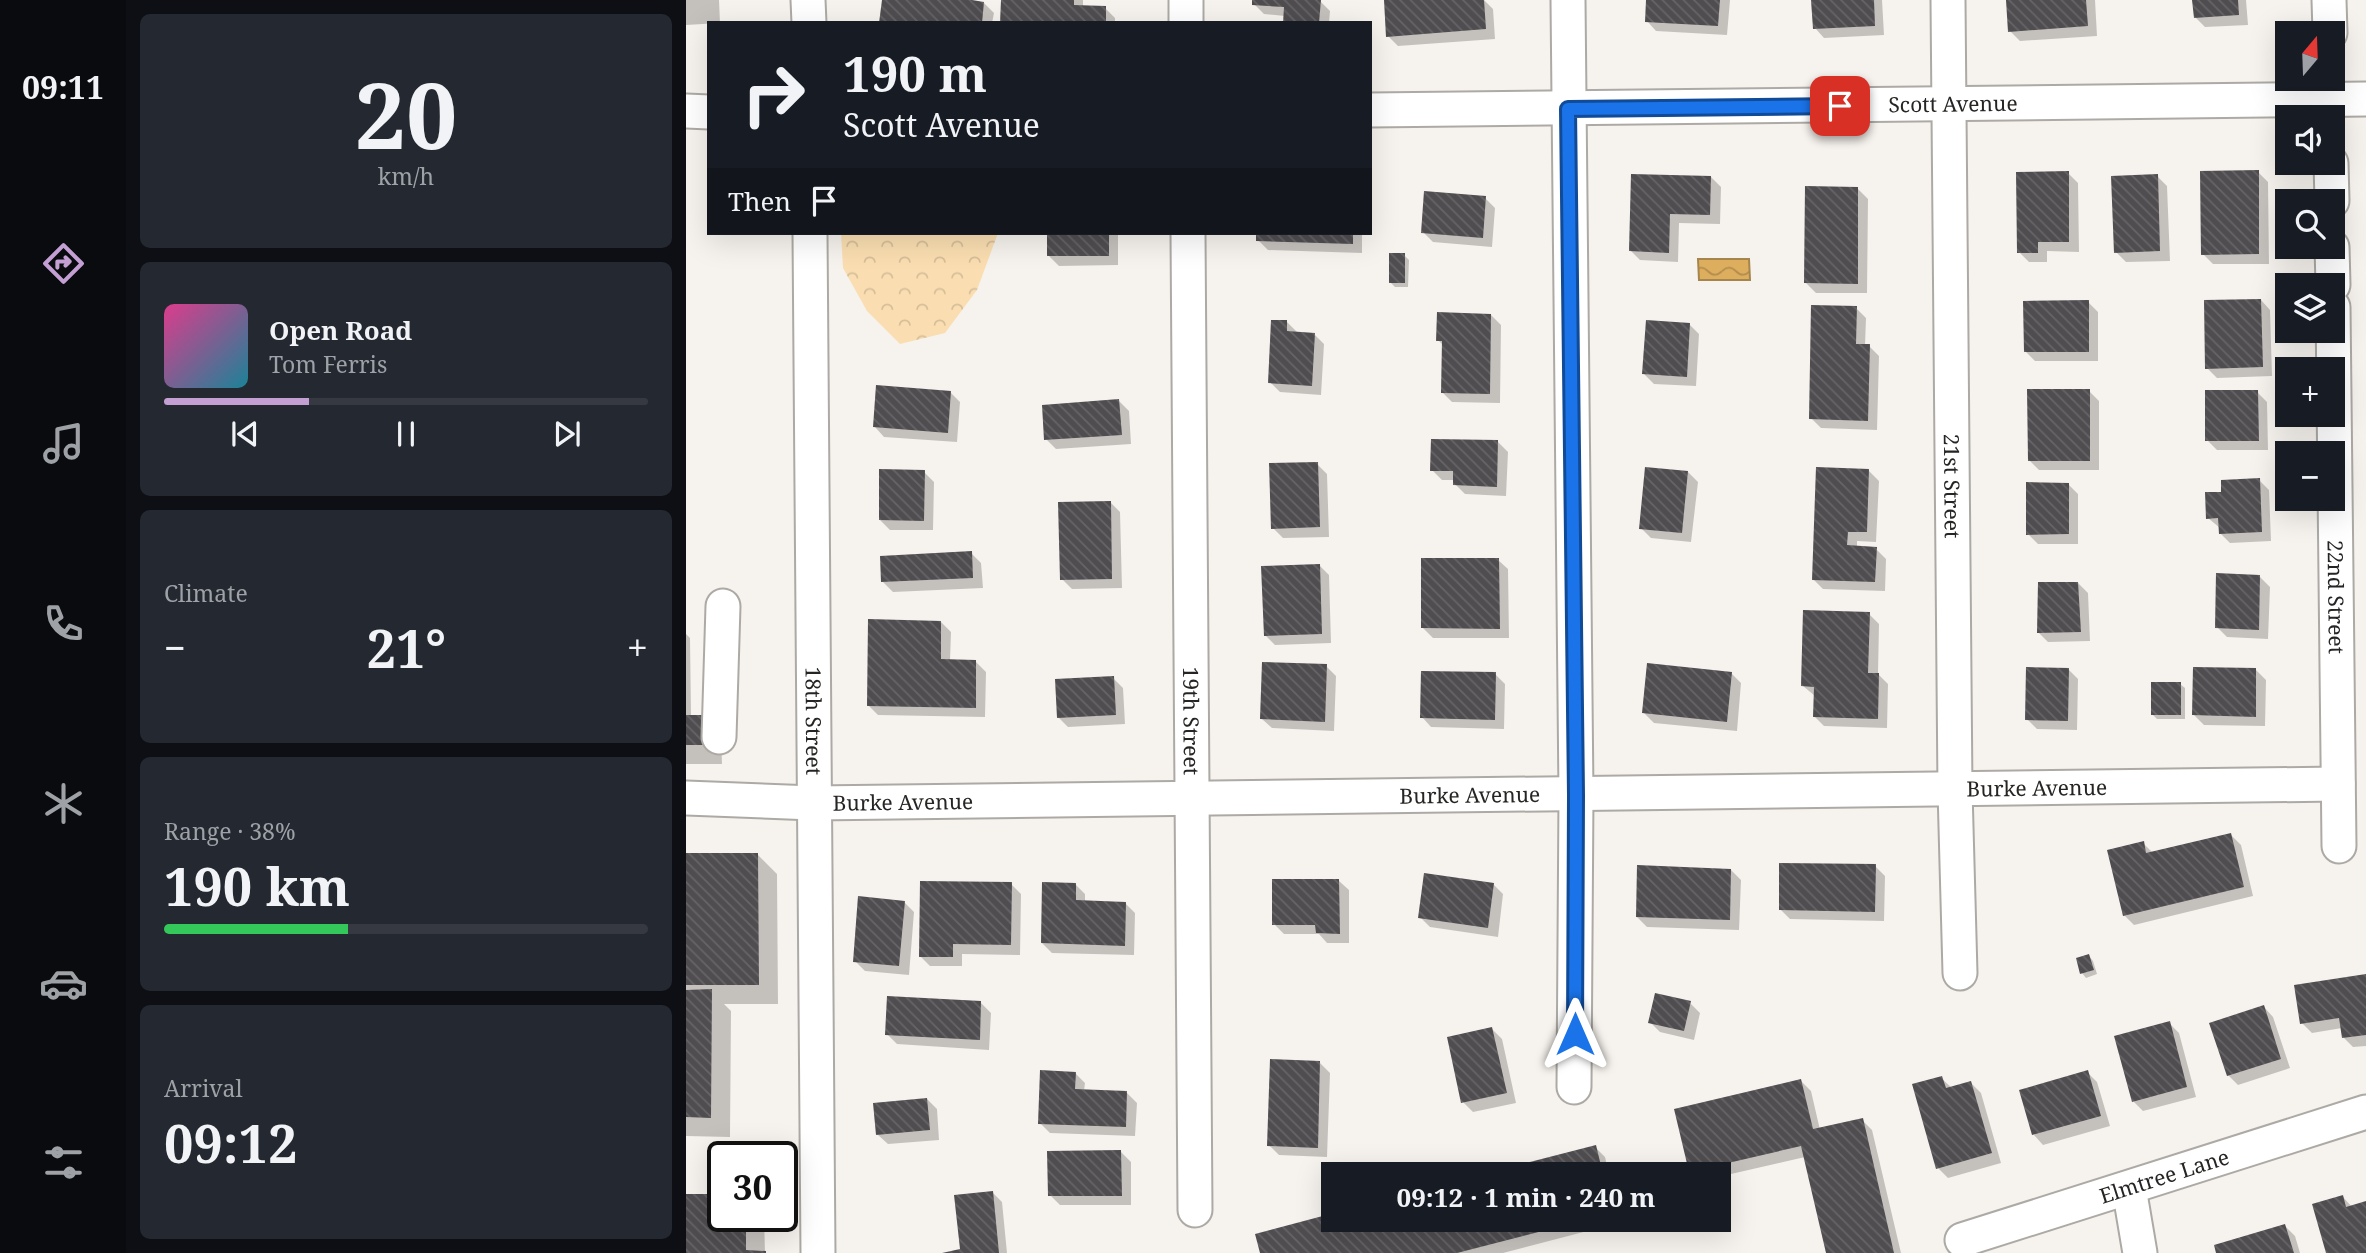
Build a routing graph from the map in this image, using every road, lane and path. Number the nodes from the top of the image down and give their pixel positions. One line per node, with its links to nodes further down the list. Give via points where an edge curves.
1 (808, 0): 6 (street)
2 (1186, 0): 7 (street)
3 (1568, 0): 12 (street)
4 (1948, 0): 11 (street, 21st Street)
5 (2329, 0): 8 (street)
6 (808, 21)
7 (1186, 21)
8 (2330, 21)
9 (2330, 98): 10 (street, Scott Avenue); 11 (street, Scott Avenue)
10 (2366, 99)
11 (1949, 105): 12 (street, Scott Avenue); 22 (street, 21st Street)
12 (1568, 109): 13 (street, Scott Avenue); 23 (street)
13 (1372, 110)
14 (686, 111): 15 (street)
15 (707, 112)
16 (810, 235): 26 (street, 18th Street)
17 (1188, 235): 25 (street, 19th Street)
18 (2333, 343): 21 (street, 22nd Street)
19 (723, 607): 20 (street)
20 (719, 737)
21 (2338, 785): 22 (street, Burke Avenue); 27 (street, 22nd Street)
22 (1955, 790): 23 (street, Burke Avenue); 28 (street, 21st Street)
23 (1576, 795): 25 (street, Burke Avenue); 29 (street)
24 (686, 798): 26 (street, Burke Avenue)
25 (1194, 798): 26 (street, Burke Avenue); 32 (street, 19th Street)
26 (813, 803): 34 (street, 18th Street)
27 (2339, 846)
28 (1960, 973)
29 (1574, 1087)
30 (2366, 1112): 31 (street, Elmtree Lane)
31 (2129, 1188): 33 (street, Elmtree Lane); 35 (street)
32 (1195, 1210)
33 (1962, 1240)
34 (818, 1253)
35 (2140, 1253)

